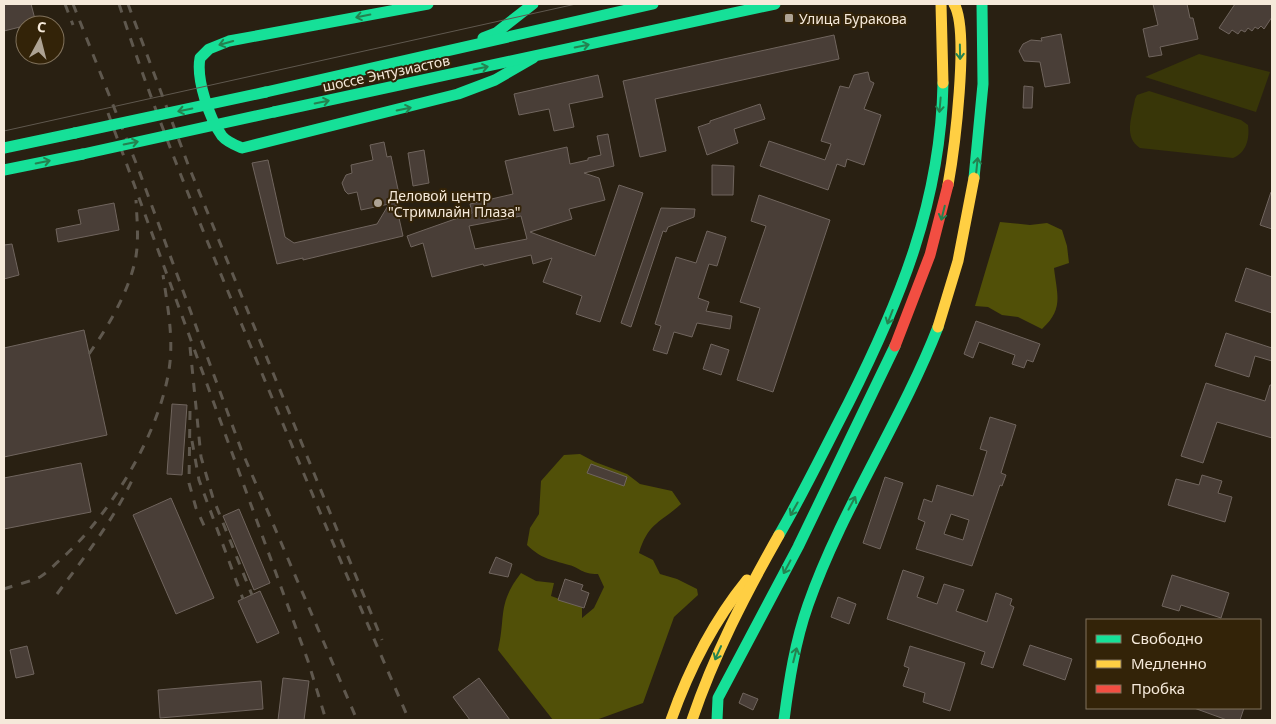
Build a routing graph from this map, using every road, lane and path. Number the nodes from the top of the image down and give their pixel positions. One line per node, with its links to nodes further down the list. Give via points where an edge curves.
1 (428, 4): 9 (main road, one-way to 9, via 211,47 200,57 197,70 223,136 242,148 430,103 490,83)
2 (533, 4): 8 (main road, via 496,33)
3 (653, 4): 8 (main road, шоссе Энтузиастов)
4 (775, 4): 9 (main road, шоссе Энтузиастов, one-way to 4)
5 (941, 4): 13 (main road, one-way to 13, via 942,86 937,142 921,230 885,331)
6 (954, 4): 12 (main road, one-way to 12, via 960,54 948,193 924,278)
7 (982, 4): 15 (main road, one-way to 7, via 807,607 827,556 914,384 954,282 975,180 981,123)
8 (460, 48): 10 (main road, шоссе Энтузиастов, one-way to 10, bridge)
9 (535, 57): 11 (main road, шоссе Энтузиастов, one-way to 9, bridge)
10 (4, 148)
11 (4, 170)
12 (879, 383): 13 (main road); 18 (main road, one-way to 18, via 718,698)
13 (805, 489): 14 (main road, one-way to 14)
14 (768, 555): 16 (main road, via 728,602 693,664); 17 (main road, one-way to 17, via 730,626)
15 (790, 673): 19 (main road); 20 (main road)
16 (671, 720)
17 (692, 720)
18 (717, 720)
19 (774, 720)
20 (784, 720)

